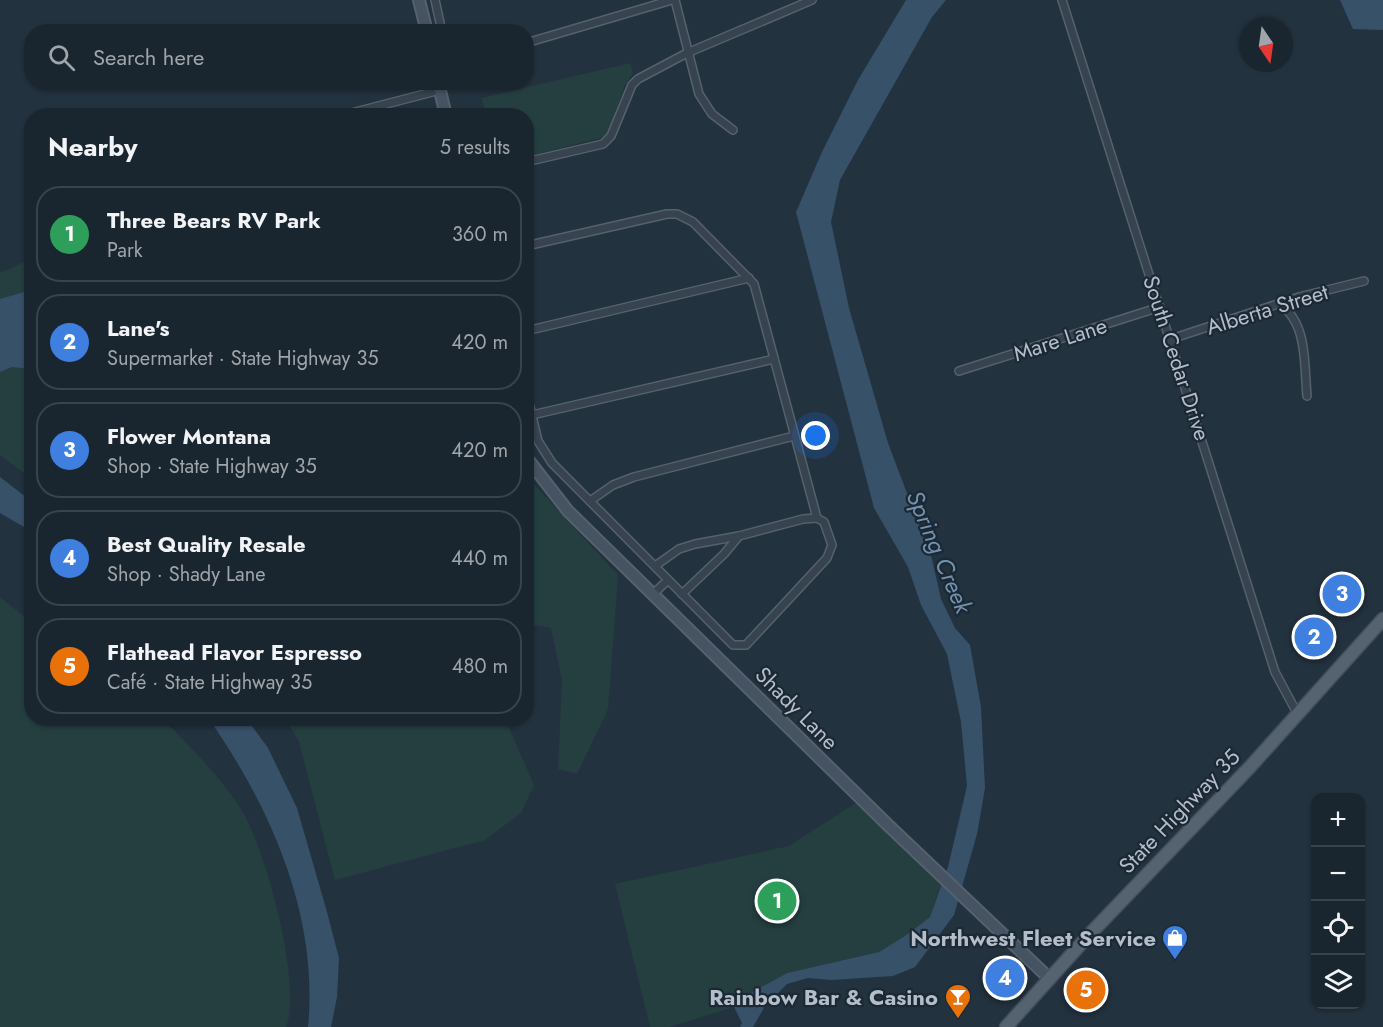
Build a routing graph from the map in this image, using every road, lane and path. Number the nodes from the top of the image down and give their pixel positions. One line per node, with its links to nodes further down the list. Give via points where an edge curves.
1 (419, 0): 6 (main road)
2 (435, 0): 7 (street)
3 (673, 0): 8 (street); 9 (street)
4 (812, 0): 9 (street)
5 (1062, 0): 20 (street, South Cedar Drive)
6 (425, 24)
7 (440, 24)
8 (534, 41)
9 (687, 53): 14 (street, via 699,94 712,114); 15 (street, via 632,85 611,136 603,144)
10 (426, 90): 12 (street)
11 (440, 90): 13 (main road)
12 (366, 108)
13 (444, 108)
14 (733, 130)
15 (534, 160)
16 (534, 244): 17 (street, via 677,214 693,222)
17 (749, 278): 21 (street); 23 (street, via 754,284)
18 (1364, 281): 19 (street, Alberta Street)
19 (1279, 304): 22 (street, Alberta Street); 25 (street, via 1296,319)
20 (1160, 307): 22 (street, South Cedar Drive); 24 (street, Mare Lane)
21 (534, 329)
22 (1171, 339): 39 (street, South Cedar Drive, via 1275,672)
23 (774, 359): 26 (street); 28 (street)
24 (959, 371)
25 (1307, 396)
26 (534, 415)
27 (534, 422): 30 (street, via 542,451)
28 (794, 436): 30 (street, via 634,477 613,485); 31 (street)
29 (534, 467): 36 (main road, Shady Lane, via 568,511)
30 (590, 501): 33 (street)
31 (817, 518): 32 (street); 35 (street, via 829,532 832,545 827,558 746,645 733,645)
32 (739, 536): 33 (street, via 679,549); 35 (street)
33 (655, 566): 34 (street)
34 (668, 580): 35 (street); 36 (street)
35 (682, 594)
36 (652, 595): 40 (main road, Shady Lane)
37 (1383, 607): 38 (main road, State Highway 35)
38 (1381, 620): 39 (main road, State Highway 35)
39 (1297, 713): 40 (main road, State Highway 35)
40 (1050, 979): 41 (main road, State Highway 35)
41 (1006, 1027)

